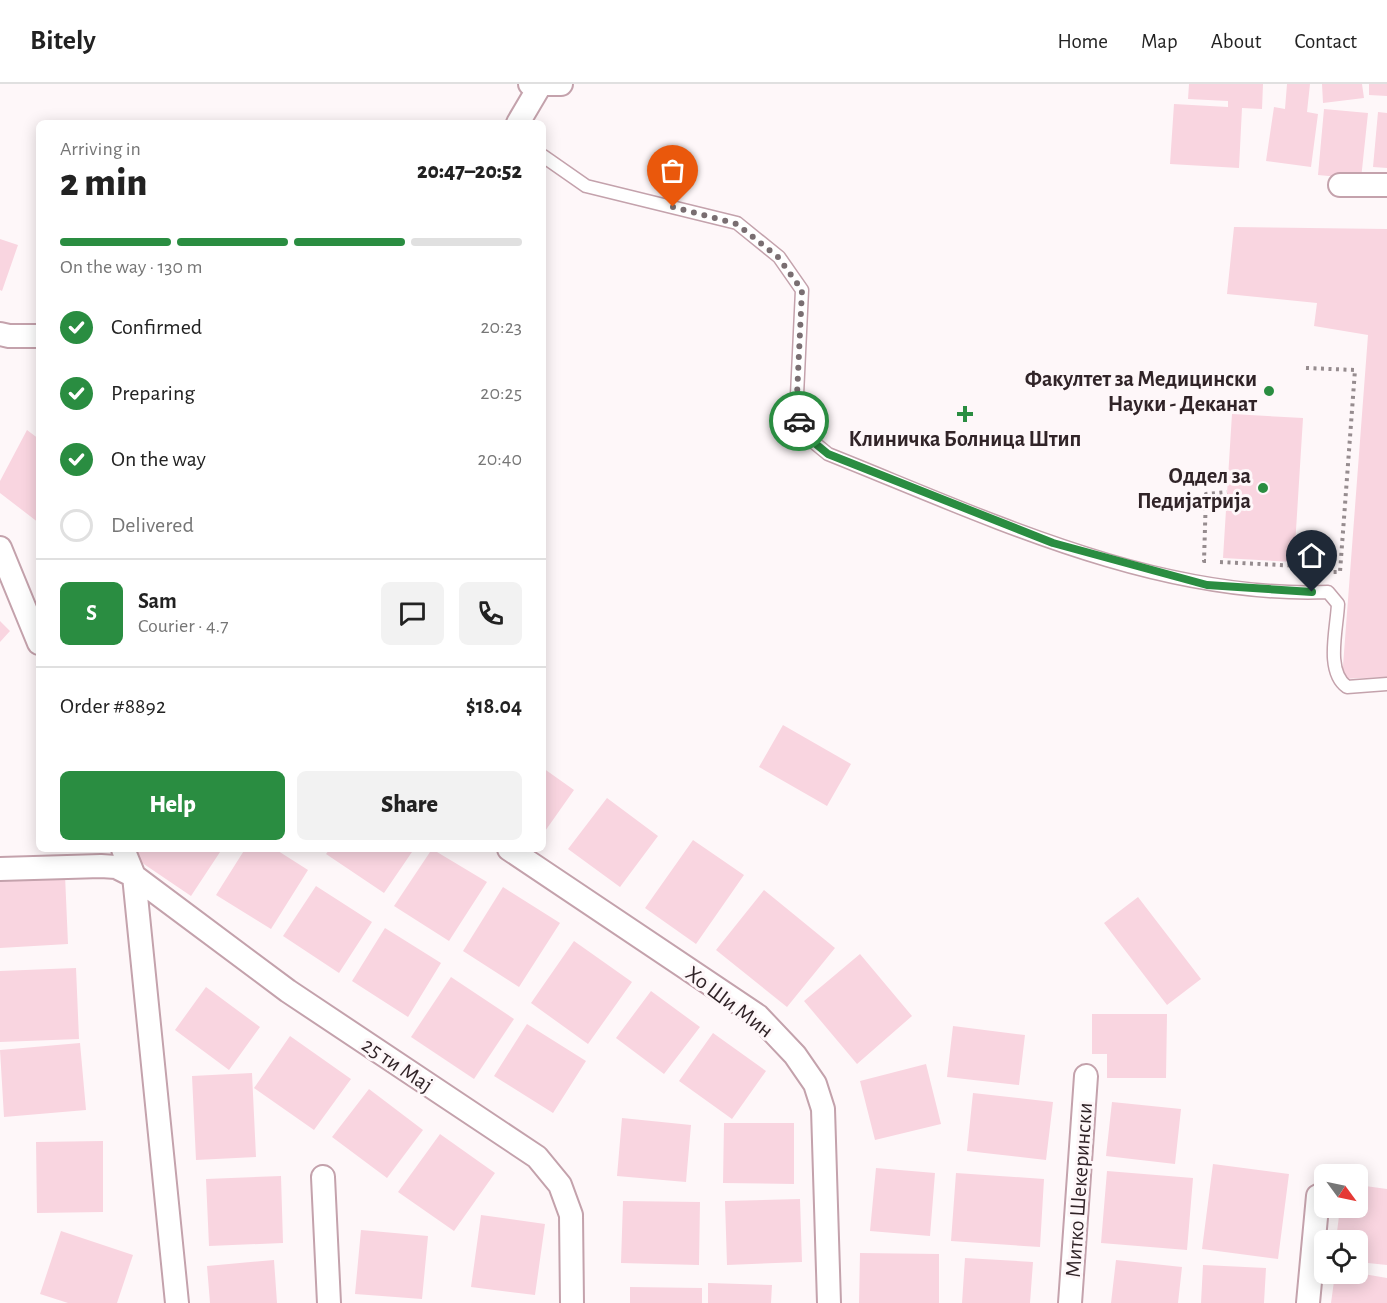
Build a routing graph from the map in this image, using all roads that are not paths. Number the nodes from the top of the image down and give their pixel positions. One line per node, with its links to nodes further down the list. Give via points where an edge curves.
1 (543, 84): 2 (street)
2 (521, 120)
3 (546, 158): 10 (lane, via 586,186 737,224 778,257 802,290 797,395 800,431 828,454 1053,543 1207,585 1328,592 1338,604 1338,681 1347,687)
4 (1340, 185): 5 (street)
5 (1387, 185)
6 (0, 334): 7 (street)
7 (36, 336)
8 (0, 548): 9 (street)
9 (36, 636)
10 (1387, 684)
11 (124, 852): 14 (street)
12 (513, 852): 21 (street, Хо Ши Мин, via 758,1016 795,1055 815,1084 823,1109)
13 (0, 869): 14 (street, 25 ти Мај, via 101,866 116,867)
14 (134, 876): 18 (street); 20 (street, 25 ти Мај, via 288,991 537,1156 560,1185 571,1215)
15 (1086, 1076): 22 (street, Митко Шекерински)
16 (323, 1177): 19 (street)
17 (1316, 1218): 23 (street)
18 (177, 1303)
19 (329, 1303)
20 (572, 1303)
21 (829, 1303)
22 (1070, 1303)
23 (1308, 1303)

